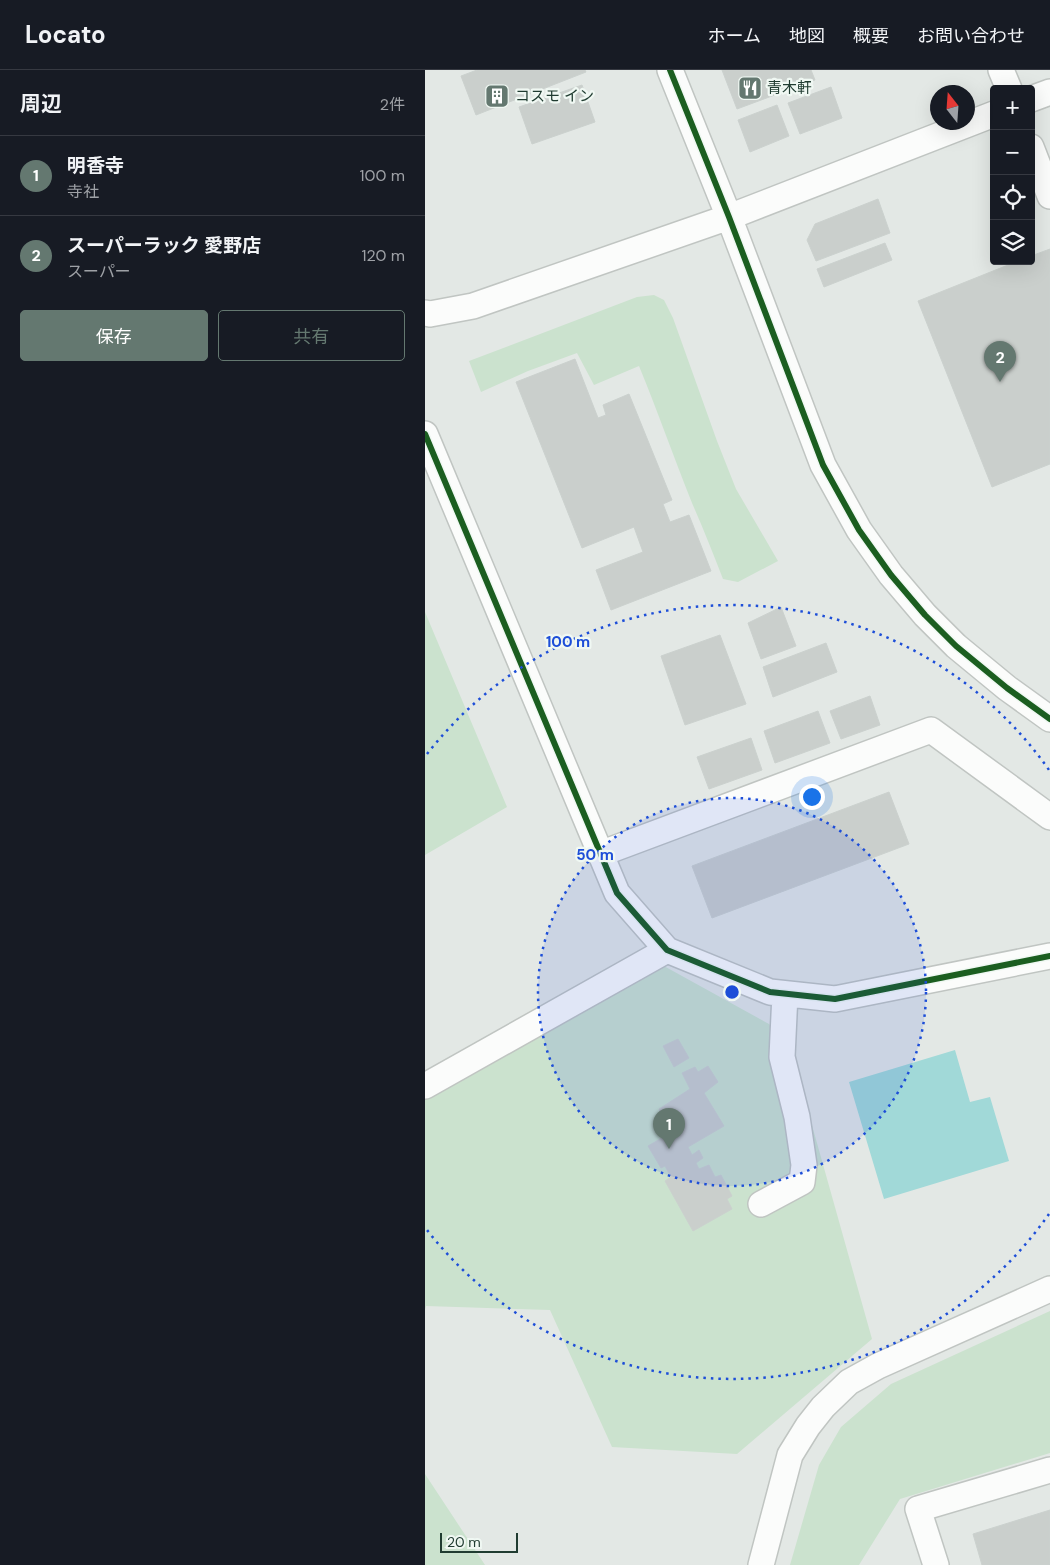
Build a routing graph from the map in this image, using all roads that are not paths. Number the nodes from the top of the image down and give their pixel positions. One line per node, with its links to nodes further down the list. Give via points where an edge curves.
1 (670, 70): 9 (street)
2 (1001, 70): 3 (street)
3 (1007, 85)
4 (1050, 92): 5 (street)
5 (1035, 98)
6 (990, 116): 9 (street)
7 (1035, 157): 8 (street)
8 (1050, 196)
9 (729, 217): 10 (street, via 473,306); 12 (street, via 823,465 859,530 925,615 1007,688)
10 (425, 313)
11 (425, 434): 14 (street)
12 (1050, 719)
13 (1050, 817): 14 (street, via 931,730)
14 (600, 854): 15 (street, via 617,893)
15 (667, 950): 17 (street, via 769,992); 18 (street)
16 (1050, 956): 17 (street, via 835,999)
17 (785, 994): 19 (street, via 782,1057 797,1117 804,1165 802,1182)
18 (425, 1086)
19 (761, 1204)
20 (1050, 1289): 22 (street, via 849,1382 809,1426 791,1455)
21 (1050, 1470): 23 (street, via 917,1509)
22 (761, 1565)
23 (936, 1565)

